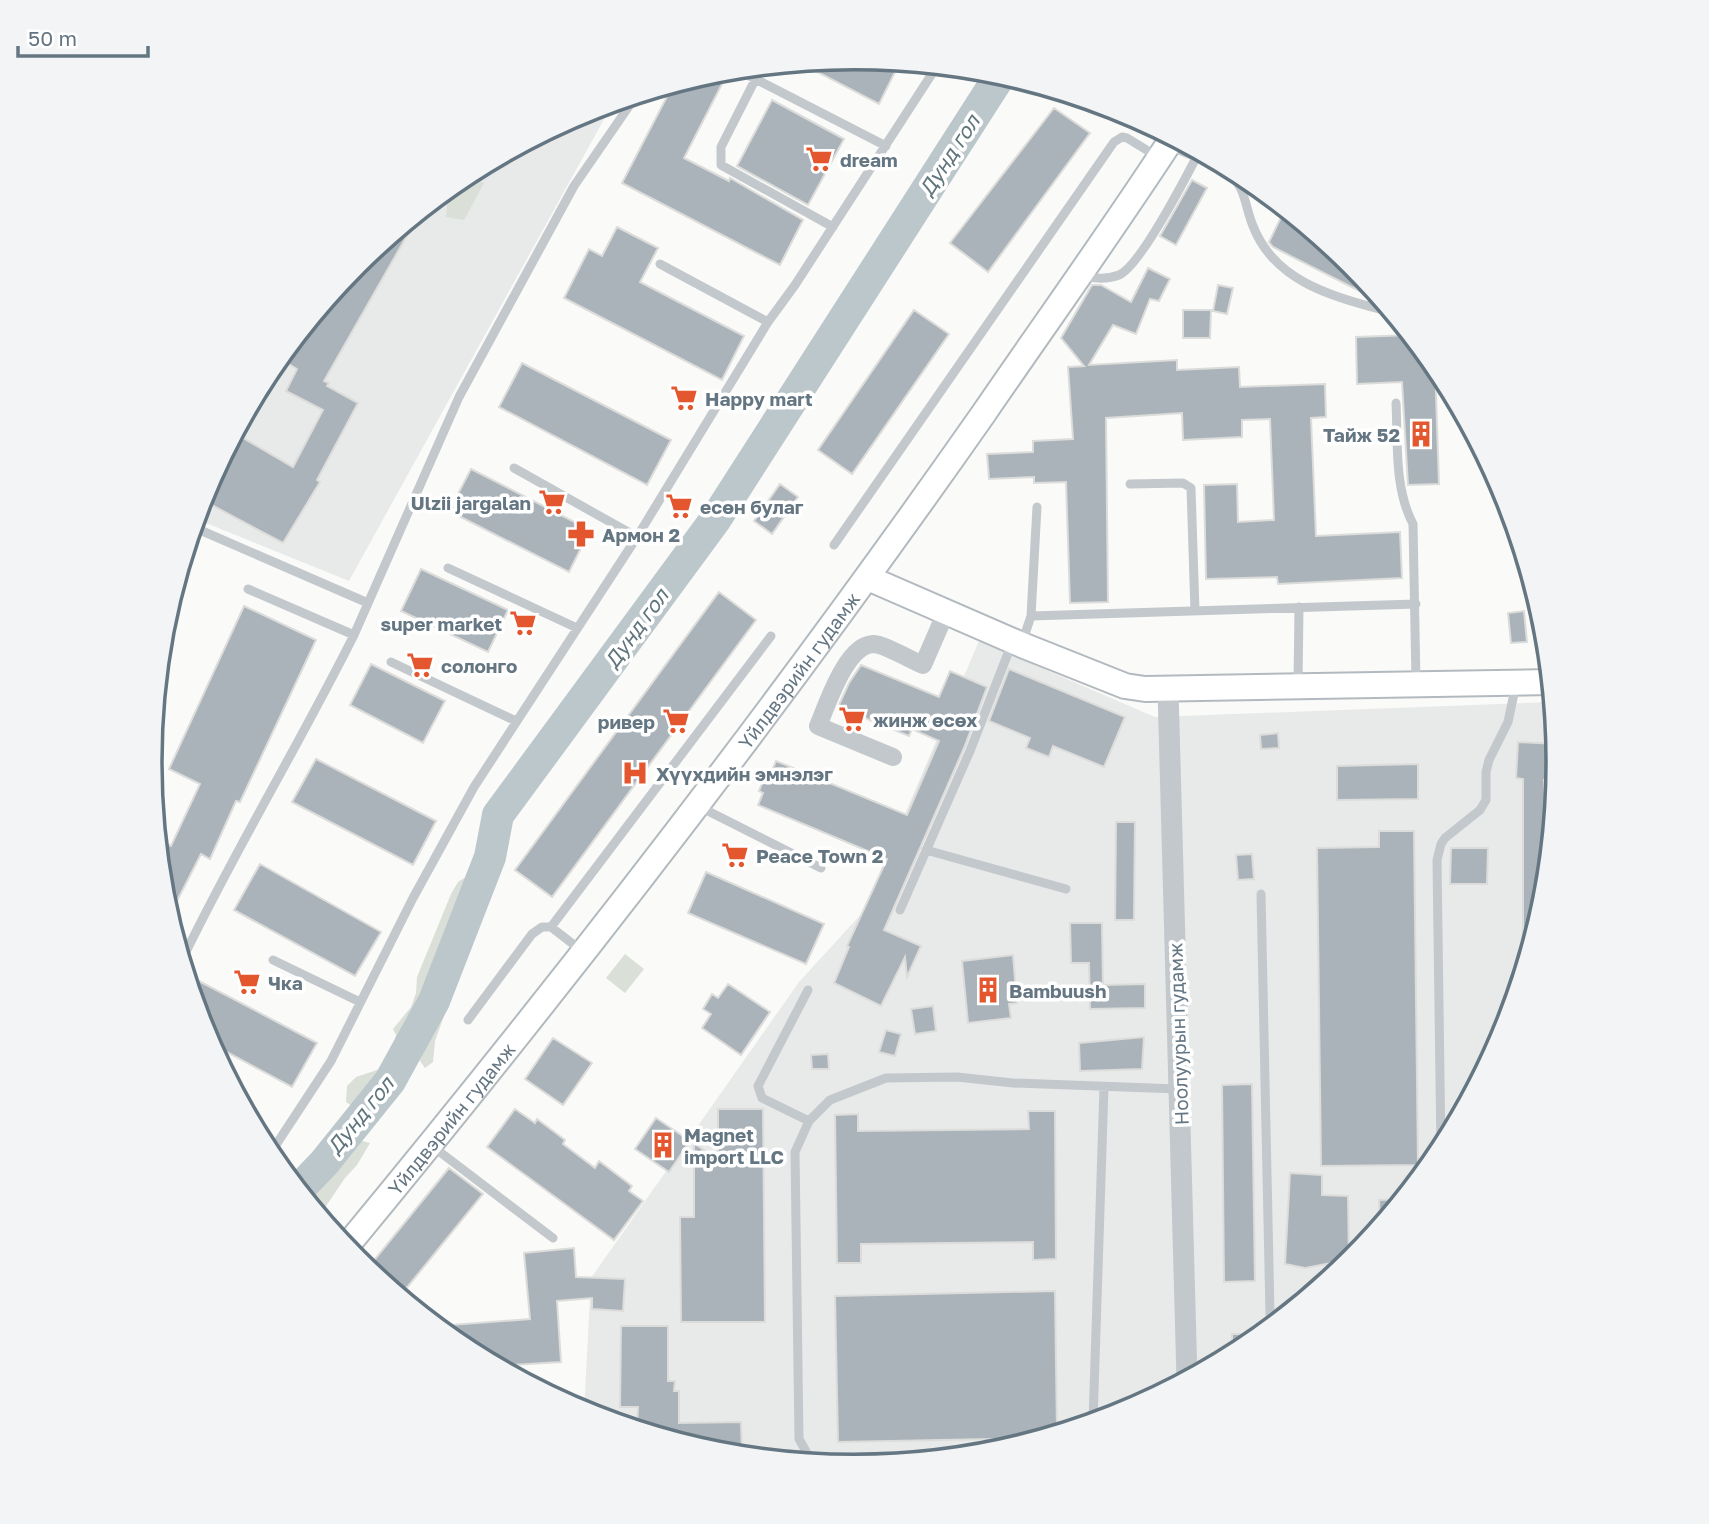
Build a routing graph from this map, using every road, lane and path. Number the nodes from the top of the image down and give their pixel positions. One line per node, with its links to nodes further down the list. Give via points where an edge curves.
1 (932, 75): 5 (lane)
2 (751, 78): 3 (lane)
3 (755, 80): 5 (lane); 10 (lane, via 721,147 721,165)
4 (627, 109): 25 (lane, via 574,187 459,397)
5 (886, 146): 10 (lane)
6 (1166, 147): 7 (lane); 12 (main road, Yйлдвэрийн гудамж); 21 (lane, via 1122,137 1114,142)
7 (1184, 154)
8 (1195, 160): 12 (lane, via 1135,260 1121,274 1100,279)
9 (1240, 188): 13 (lane, via 1252,226 1269,258 1334,296)
10 (833, 227): 14 (lane)
11 (660, 264): 14 (lane)
12 (1079, 276): 23 (main road, Yйлдвэрийн гудамж)
13 (1377, 308)
14 (768, 323): 20 (lane)
15 (1396, 403): 26 (lane, via 1400,483 1413,524)
16 (514, 468): 20 (lane)
17 (1130, 484): 28 (lane, via 1183,483 1191,488)
18 (1037, 507): 30 (lane)
19 (202, 531): 25 (lane)
20 (637, 537): 31 (lane)
21 (834, 545)
22 (448, 568): 31 (lane)
23 (868, 578): 29 (main road); 43 (main road, Yйлдвэрийн гудамж)
24 (248, 589): 32 (lane)
25 (368, 603): 32 (lane)
26 (1416, 604): 27 (lane); 38 (lane)
27 (1298, 607): 28 (lane); 39 (lane)
28 (1195, 611): 30 (lane)
29 (946, 612): 34 (main road); 42 (street, via 923,665 875,644 861,647 846,663 817,726)
30 (1031, 616): 34 (lane)
31 (577, 628): 41 (lane)
32 (354, 635): 50 (lane)
33 (771, 636): 49 (lane)
34 (1017, 643): 40 (main road, via 1125,686); 44 (lane)
35 (391, 662): 41 (lane)
36 (1517, 682): 37 (main road); 38 (main road); 59 (lane, via 1508,722 1489,760 1486,800 1445,838 1437,860)
37 (1542, 682)
38 (1416, 684): 39 (main road)
39 (1298, 686): 40 (main road)
40 (1168, 690): 57 (street, Ноолуурын гудамж)
41 (516, 721): 54 (lane, via 474,786)
42 (892, 757)
43 (698, 806): 45 (lane); 51 (main road, Yйлдвэрийн гудамж)
44 (926, 850): 46 (lane); 48 (lane)
45 (821, 868)
46 (1066, 889)
47 (1261, 894): 64 (lane)
48 (900, 910)
49 (551, 928): 51 (lane); 55 (lane, via 542,927 532,934)
50 (188, 948)
51 (584, 953): 61 (main road, Yйлдвэрийн гудамж)
52 (273, 960): 54 (lane)
53 (808, 990): 58 (lane, via 758,1086 762,1098)
54 (360, 1002): 60 (lane, via 331,1061)
55 (468, 1020)
56 (1104, 1087): 57 (lane); 58 (lane, via 957,1077 886,1078 830,1100); 66 (lane)
57 (1180, 1090): 65 (street, Ноолуурын гудамж)
58 (809, 1121): 67 (lane, via 796,1152 799,1438)
59 (1441, 1129)
60 (277, 1143)
61 (431, 1145): 62 (main road, Yйлдвэрийн гудамж); 63 (lane)
62 (353, 1238)
63 (552, 1238)
64 (1271, 1315)
65 (1187, 1368)
66 (1093, 1411)
67 (807, 1453)

